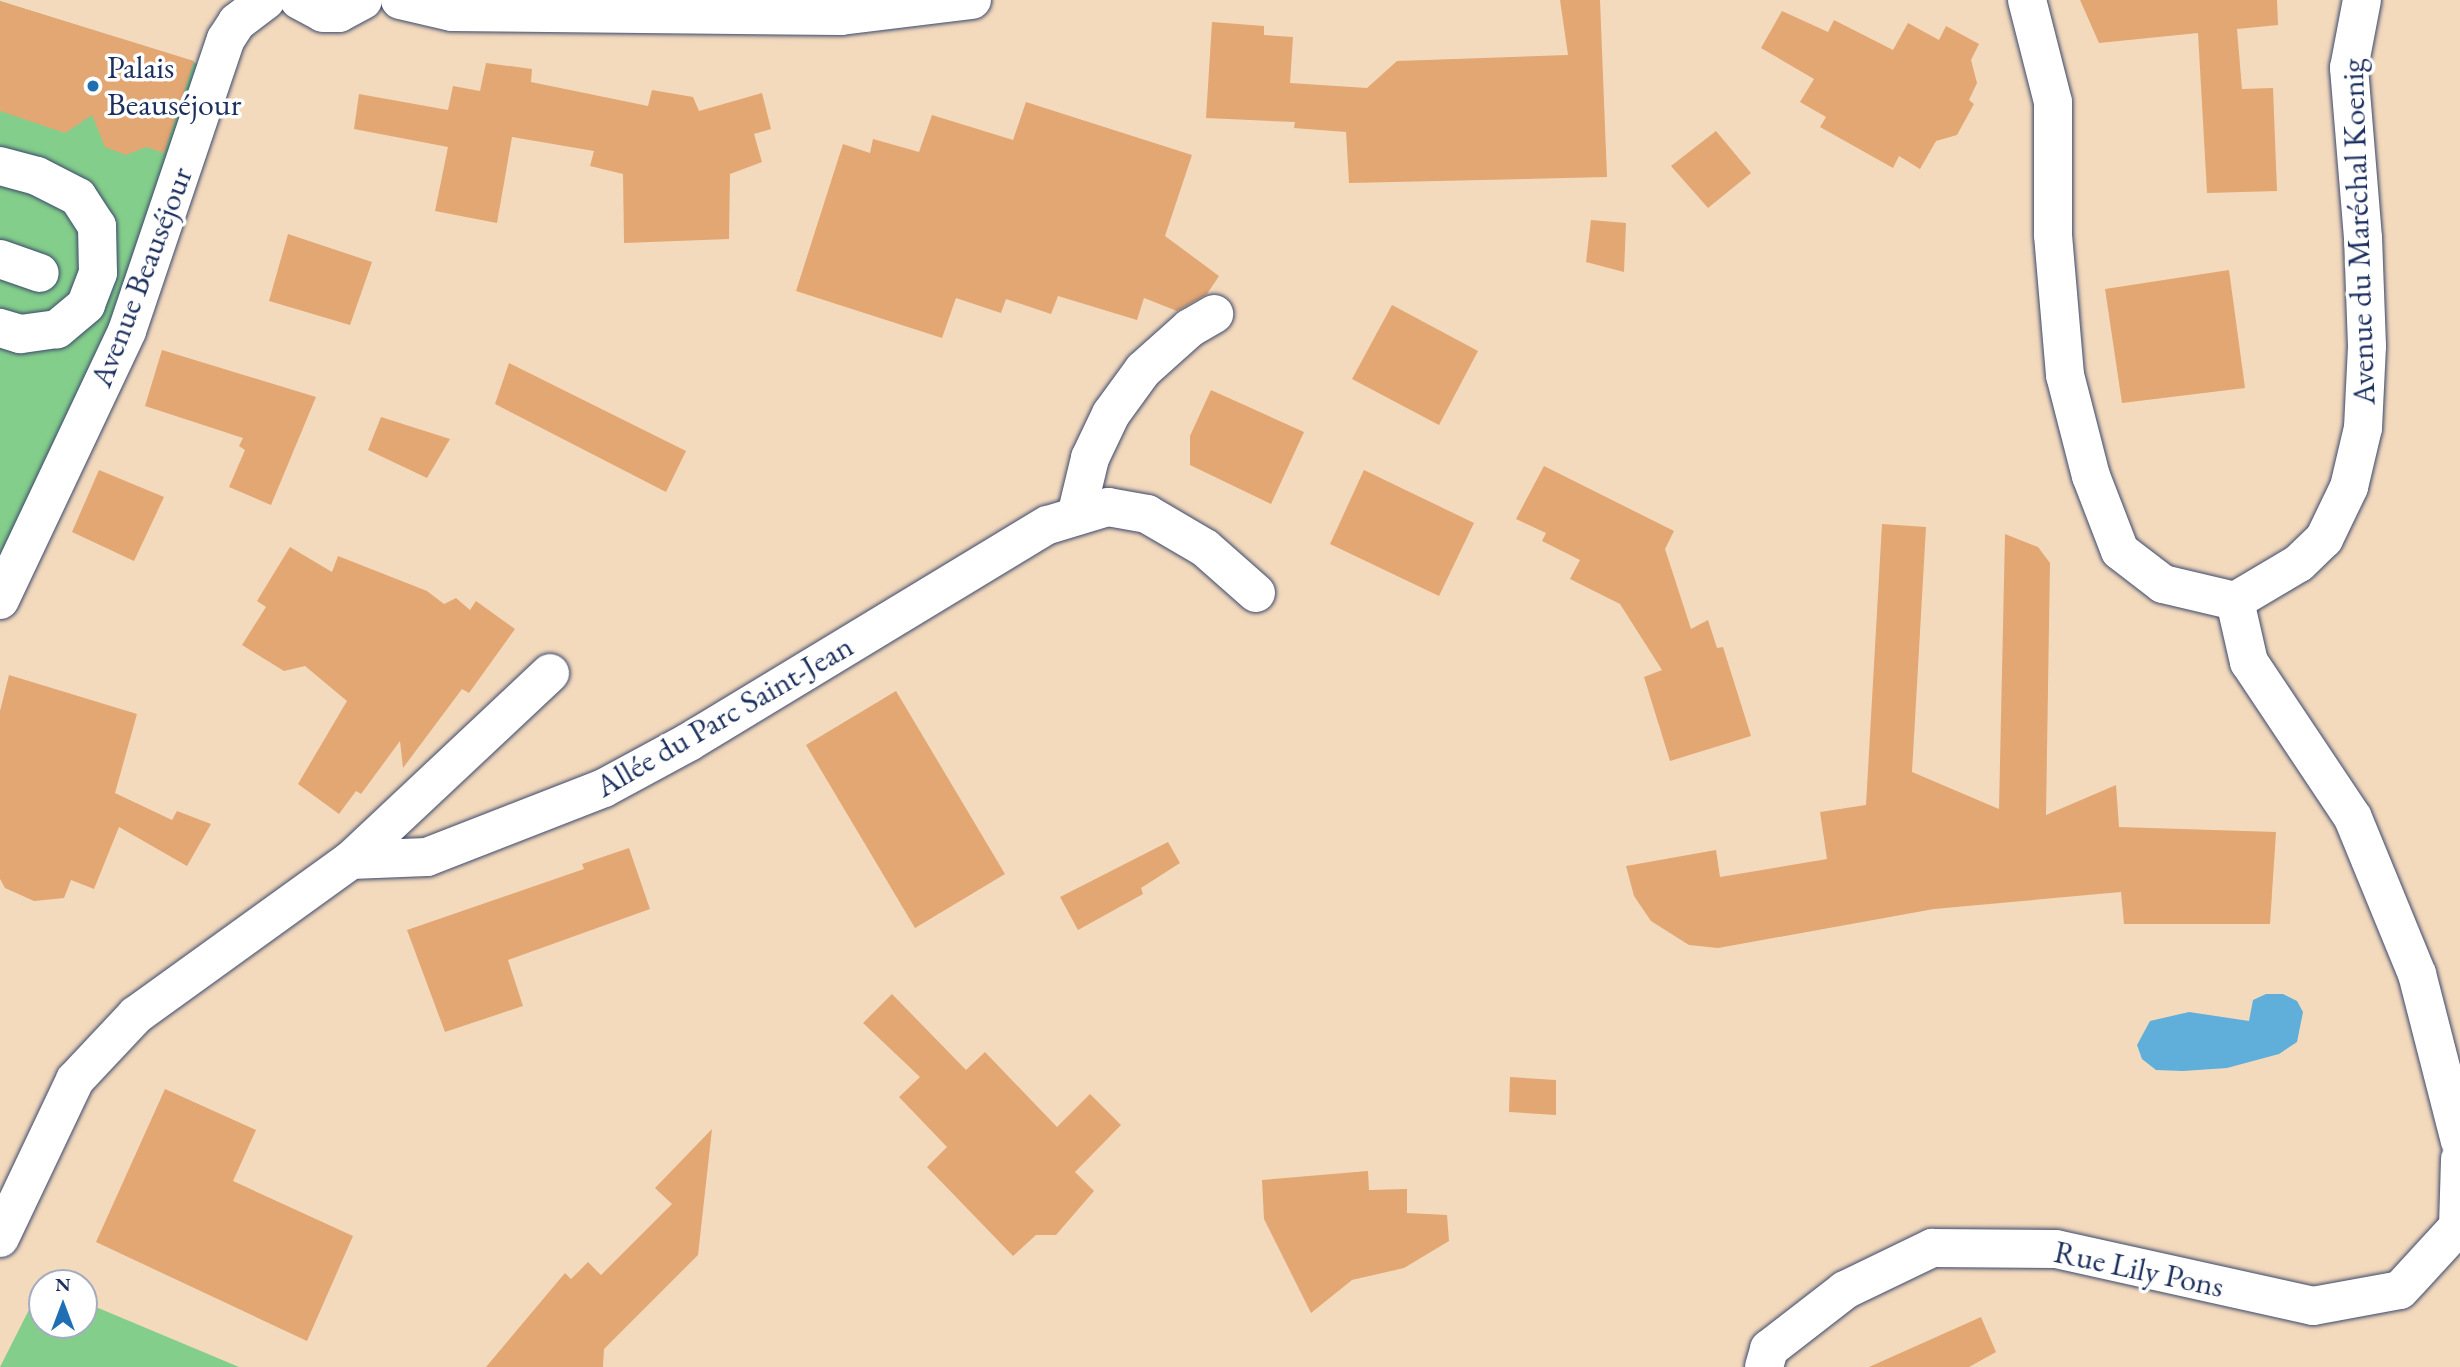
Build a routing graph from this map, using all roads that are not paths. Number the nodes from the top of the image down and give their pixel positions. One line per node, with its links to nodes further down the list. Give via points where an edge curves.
1 (266, 0): 15 (street, Avenue Beauséjour, via 237,22 226,39 127,331)
2 (299, 0): 3 (street, via 323,13 338,13)
3 (363, 0)
4 (400, 0): 5 (street, via 452,12 828,16)
5 (972, 0)
6 (2027, 0): 16 (street, via 2053,102 2053,234 2064,375 2091,476 2120,551 2163,584)
7 (2362, 0): 16 (street, Avenue du Maréchal Koenig, via 2349,68 2364,251 2363,428 2349,487 2324,539 2299,563)
8 (0, 166): 12 (street, via 37,176 78,197 97,226 98,272 86,305 57,329 20,334)
9 (0, 259): 10 (street)
10 (40, 273)
11 (1214, 314): 13 (street, via 1190,328 1143,370 1111,414 1090,458)
12 (0, 328)
13 (1076, 516): 14 (street, Allée du Parc Saint-Jean, via 1108,507 1147,514 1205,548); 18 (street, Allée du Parc Saint-Jean, via 1048,525 689,742 604,788 428,857)
14 (1256, 593)
15 (0, 600)
16 (2235, 601): 19 (street, via 2249,662 2353,818 2417,974)
17 (550, 673): 18 (street)
18 (351, 860): 21 (street, via 136,1015 75,1080)
19 (2460, 1142)
20 (2460, 1159): 22 (street, Rue Lily Pons, via 2458,1227 2400,1290 2313,1306 2056,1249 1932,1248 1845,1290 1769,1349)
21 (0, 1238)
22 (1764, 1367)

